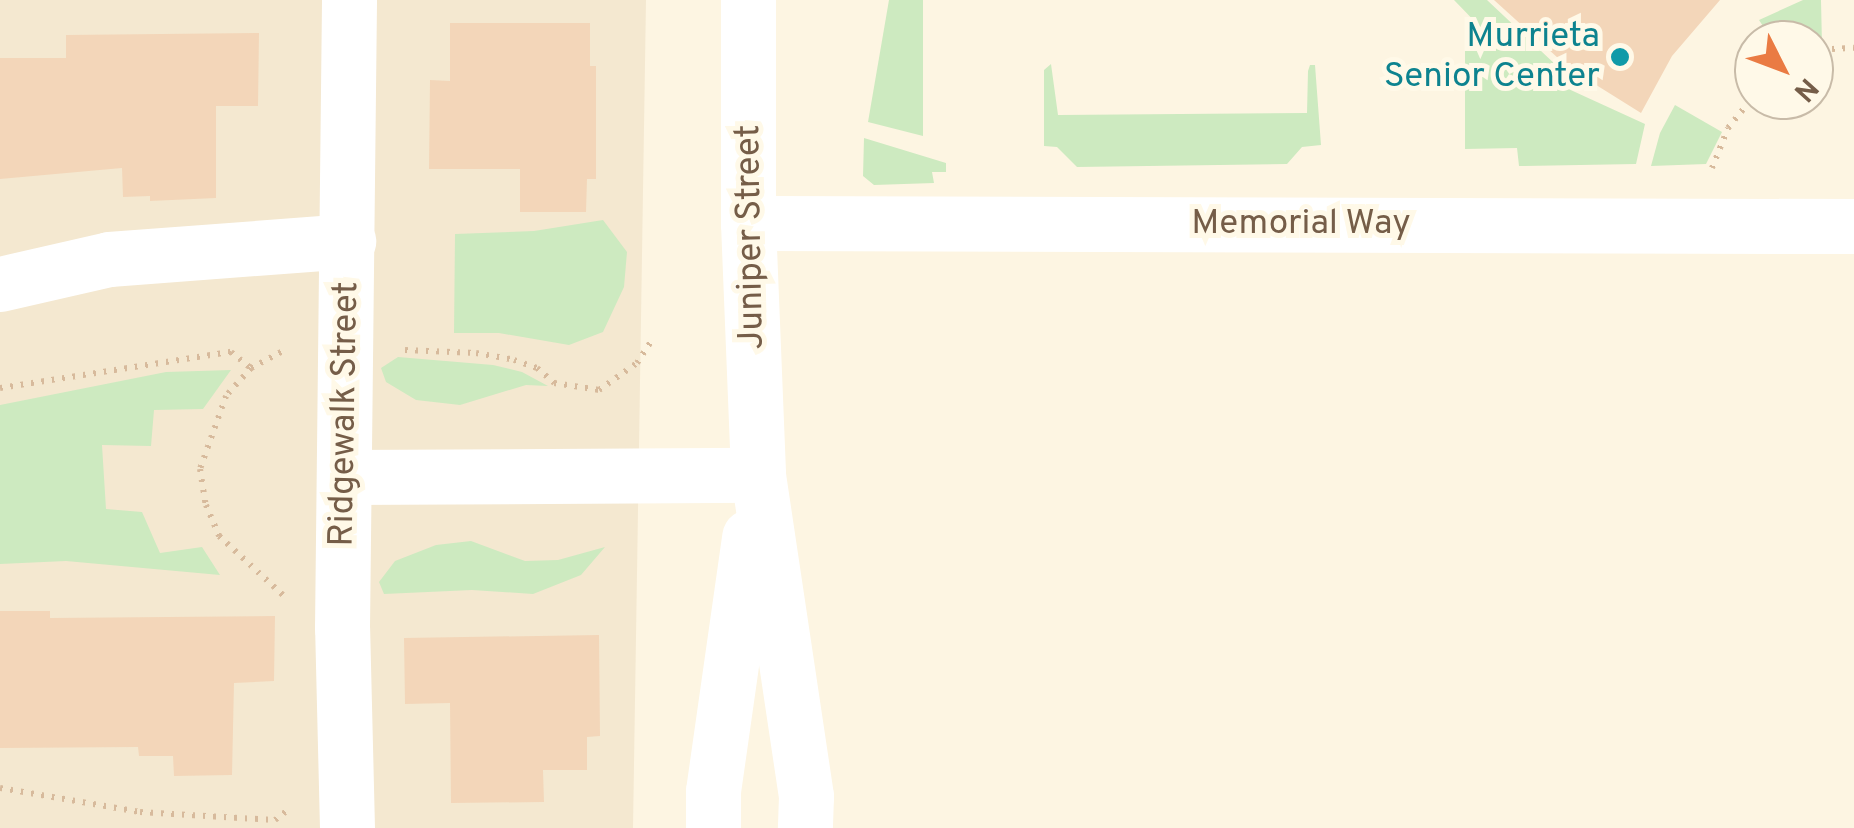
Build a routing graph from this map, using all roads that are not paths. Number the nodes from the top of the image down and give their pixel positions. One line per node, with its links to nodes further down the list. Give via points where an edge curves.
1 (350, 0): 5 (street, Ridgewalk Street)
2 (748, 0): 3 (street, Juniper Street)
3 (748, 222): 4 (street, Memorial Way); 7 (street, Juniper Street)
4 (1854, 226)
5 (348, 241): 6 (street, via 109,259); 8 (street, Ridgewalk Street, via 320,346)
6 (0, 284)
7 (758, 475): 8 (street); 10 (street, Juniper Street); 11 (street, Juniper Street, via 806,796)
8 (344, 477): 9 (street, Ridgewalk Street)
9 (347, 828)
10 (713, 828)
11 (805, 828)

